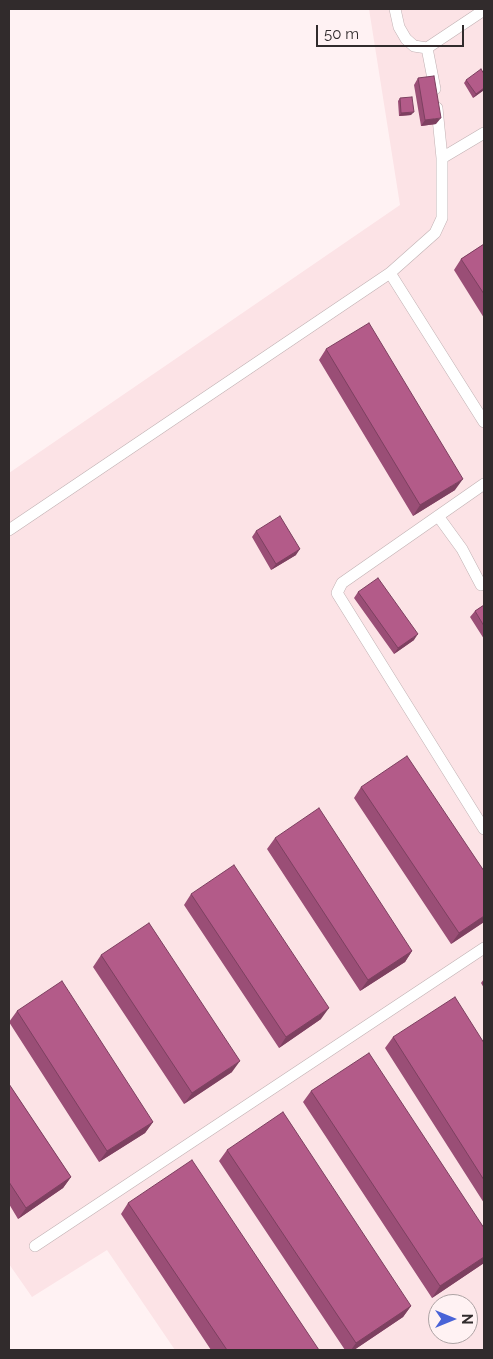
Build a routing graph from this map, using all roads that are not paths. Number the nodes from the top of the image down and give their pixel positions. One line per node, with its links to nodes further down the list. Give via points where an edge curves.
1 (395, 9): 3 (lane, via 406,39 414,46)
2 (484, 10): 3 (lane)
3 (427, 48): 5 (lane)
4 (484, 133): 5 (lane)
5 (442, 158): 6 (lane, via 442,218 435,233)
6 (390, 273): 7 (lane); 10 (lane)
7 (484, 422)
8 (484, 484): 9 (lane)
9 (438, 516): 11 (lane, via 462,549); 12 (lane, via 342,583 337,593)
10 (9, 530)
11 (481, 584)
12 (484, 829)
13 (484, 948): 14 (lane)
14 (35, 1246)

